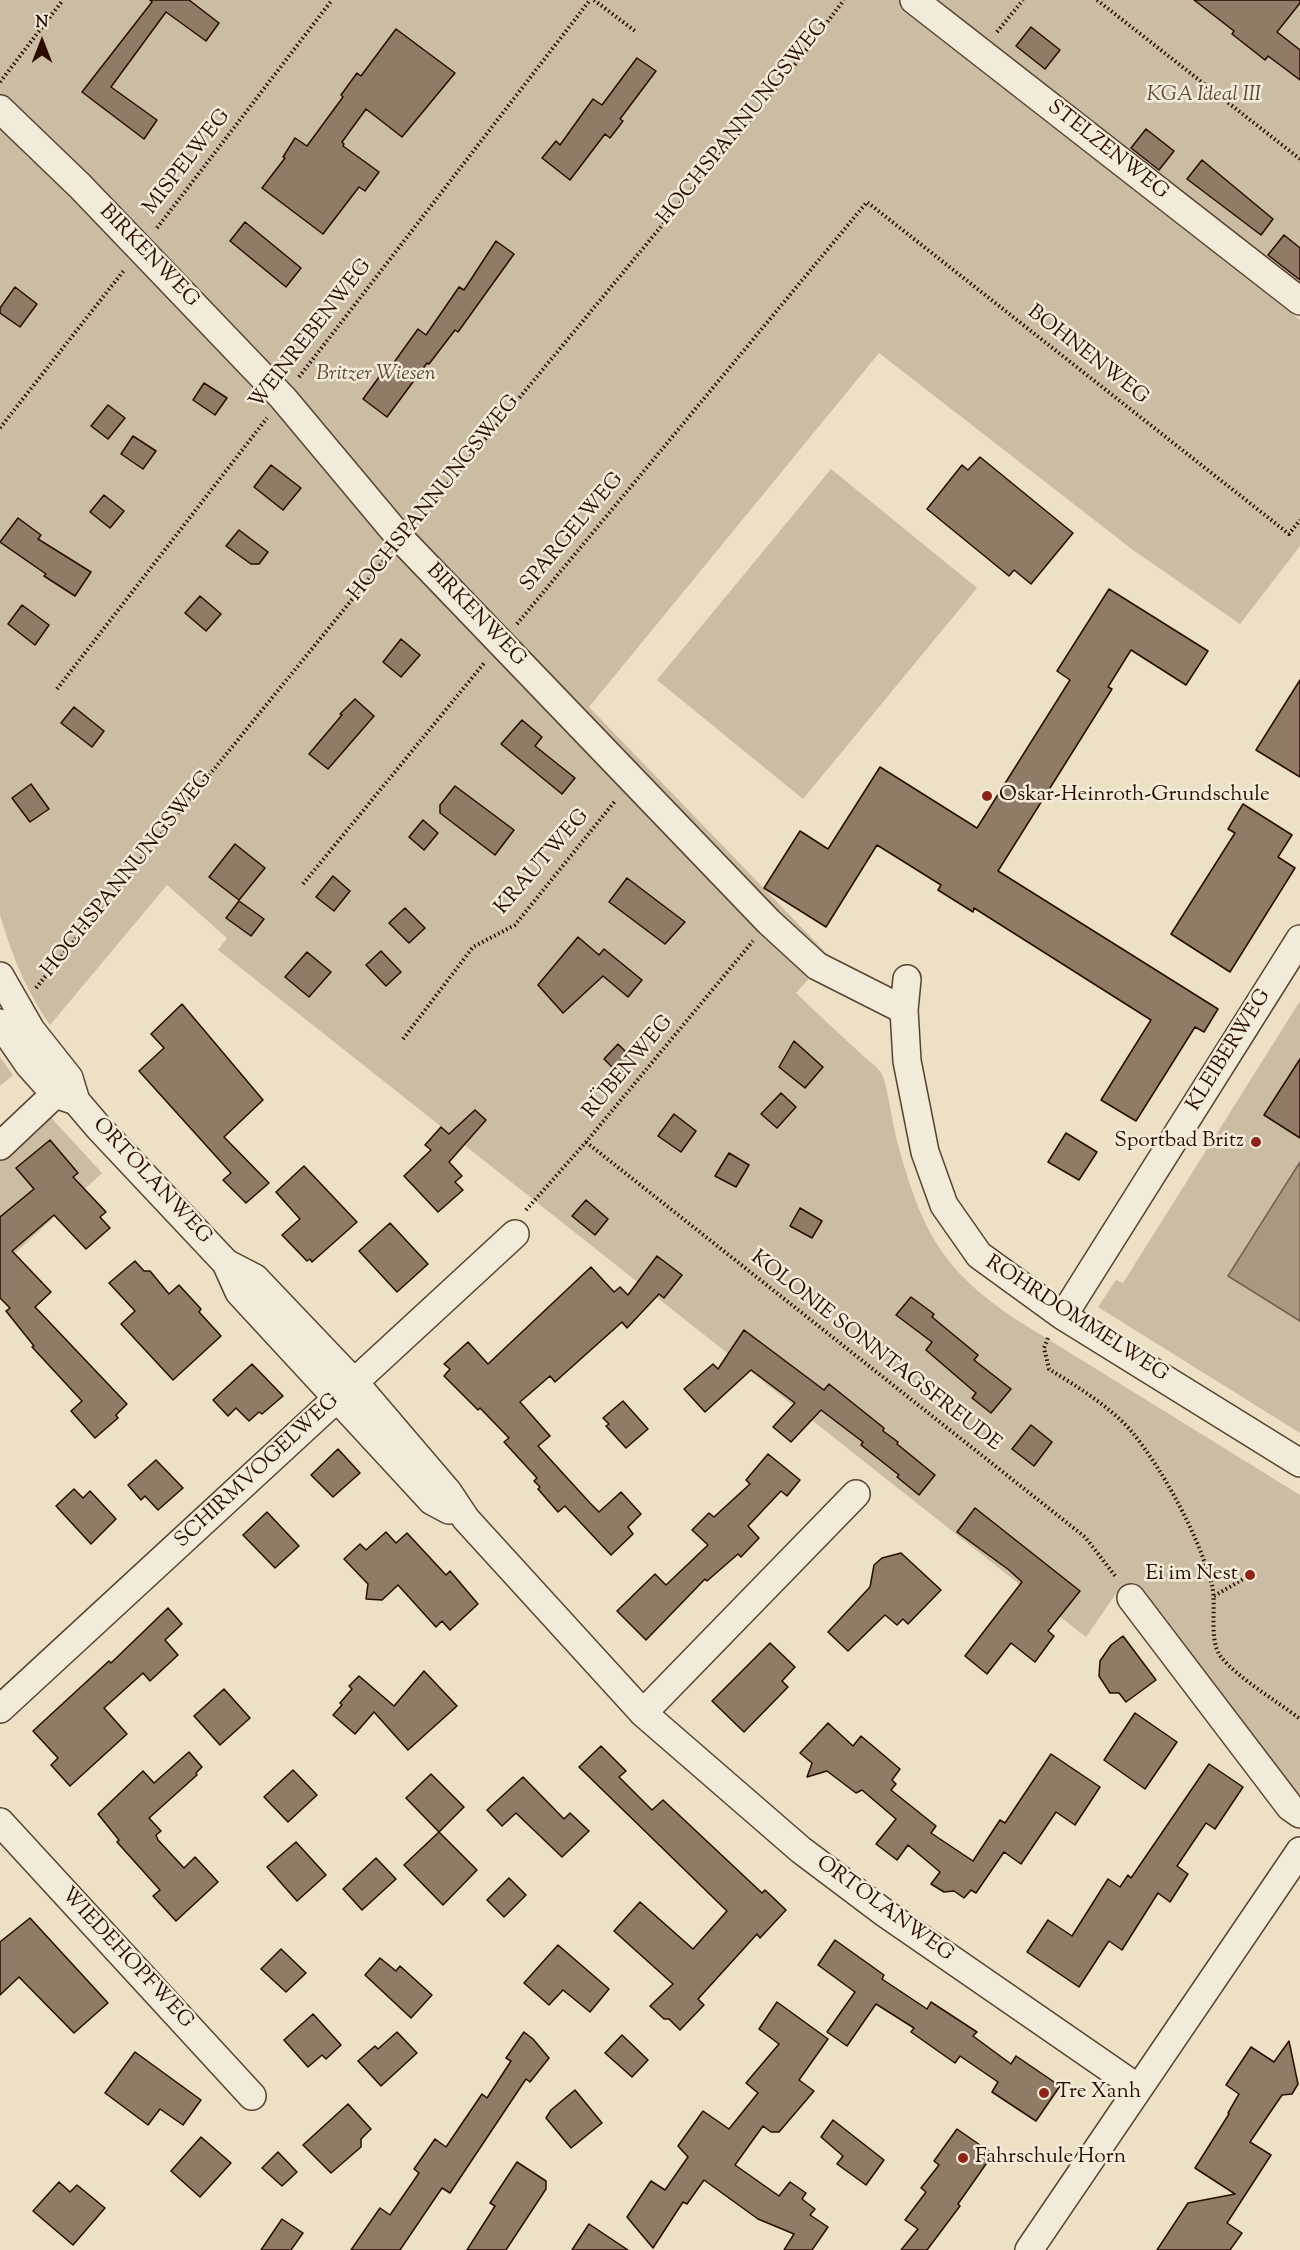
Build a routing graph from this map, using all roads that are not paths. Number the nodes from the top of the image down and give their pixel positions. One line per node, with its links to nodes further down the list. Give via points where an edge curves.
1 (914, 0): 3 (street, STELZENWEG)
2 (0, 110): 7 (street, BIRKENWEG, via 80,186 283,398 401,539 769,922 817,966)
3 (1300, 301)
4 (1300, 939): 12 (street, KLEIBERWEG)
5 (0, 976): 9 (street, ORTOLANWEG, via 31,1030 69,1078)
6 (907, 979): 7 (street, ROHRDOMMELWEG)
7 (904, 1010): 12 (street, ROHRDOMMELWEG, via 907,1061 925,1152 944,1204 979,1255)
8 (0, 1023): 9 (street, ORTOLANWEG, via 29,1065)
9 (66, 1097): 10 (street); 13 (street, ORTOLANWEG, via 226,1263 239,1292)
10 (0, 1146)
11 (515, 1234): 13 (street, SCHIRMVOGELWEG)
12 (1063, 1316): 14 (street, ROHRDOMMELWEG)
13 (346, 1391): 17 (street, SCHIRMVOGELWEG); 18 (street, ORTOLANWEG, via 432,1501 466,1519)
14 (1300, 1462)
15 (856, 1494): 18 (street)
16 (1131, 1598): 19 (street, via 1290,1807)
17 (0, 1709)
18 (643, 1713): 22 (street, ORTOLANWEG, via 801,1850 886,1914)
19 (1300, 1814)
20 (0, 1822): 23 (street, WIEDEHOPFWEG)
21 (1300, 1851): 22 (street)
22 (1138, 2088): 24 (street)
23 (252, 2096)
24 (1029, 2250)

